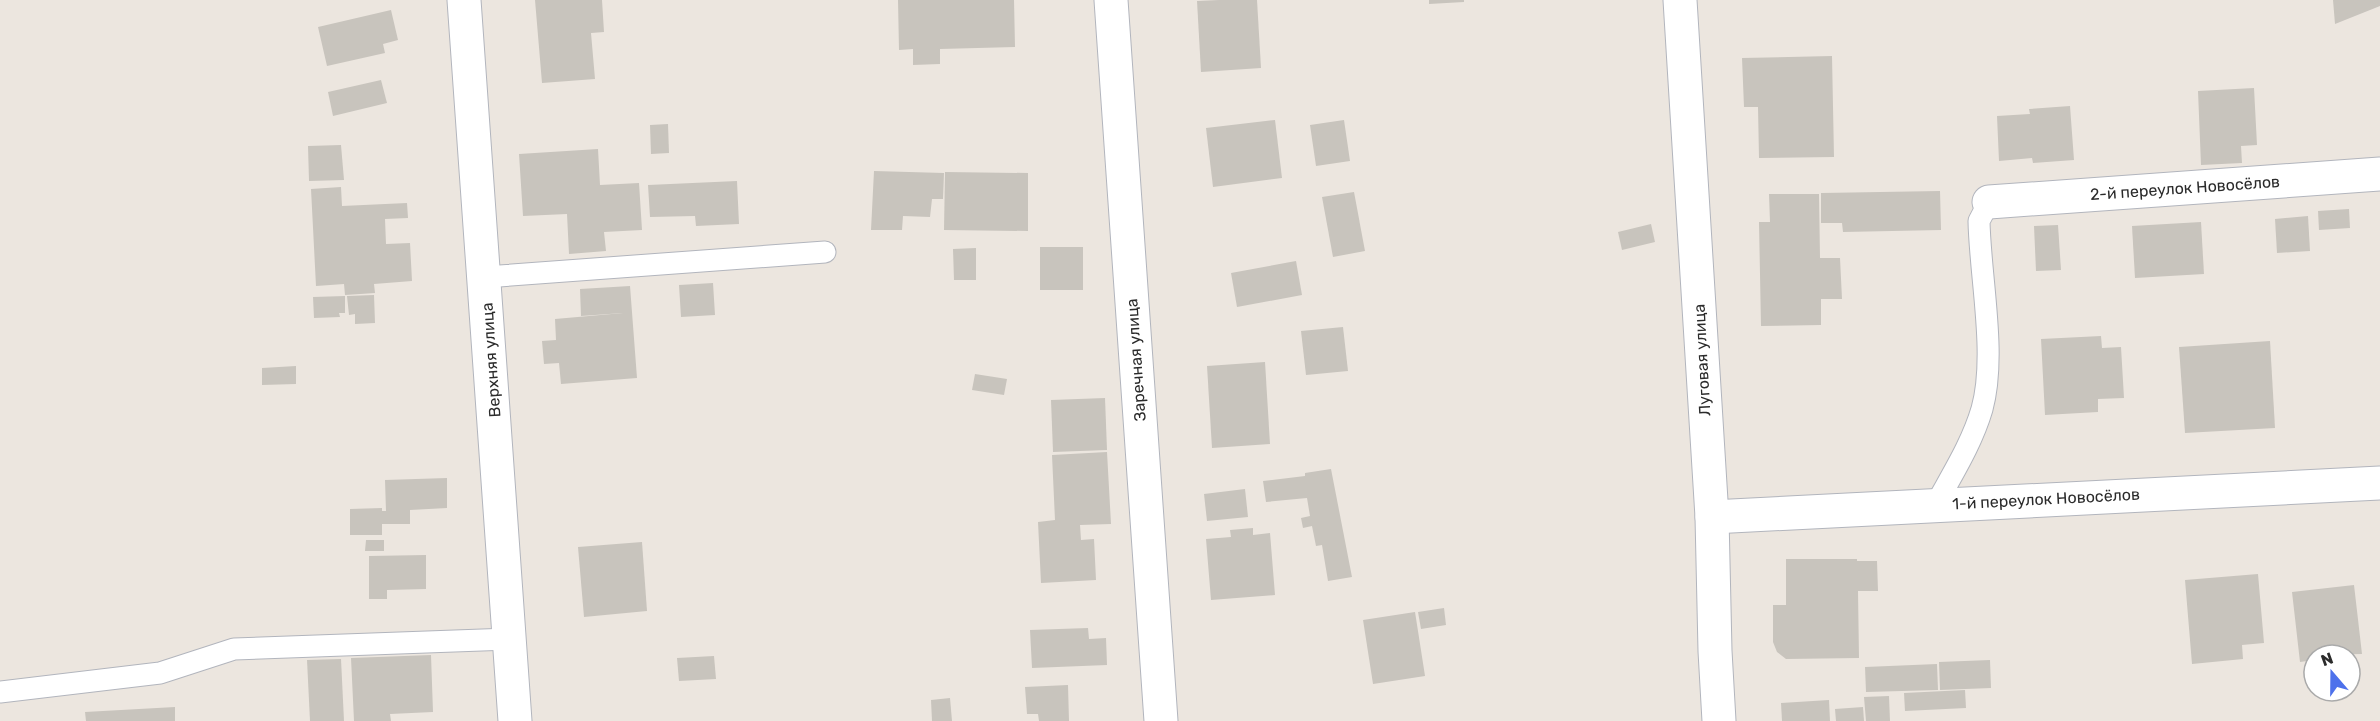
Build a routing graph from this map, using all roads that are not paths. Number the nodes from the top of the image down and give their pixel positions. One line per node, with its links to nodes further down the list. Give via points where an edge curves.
1 (464, 0): 7 (street, Верхняя улица)
2 (1111, 0): 14 (street, Заречная улица)
3 (1680, 0): 10 (street, Луговая улица)
4 (2380, 174): 5 (street, 2-й переулок Новосёлов)
5 (1989, 202): 9 (lane, via 1979,220 1989,362 1982,407 1965,451)
6 (825, 252): 7 (lane)
7 (485, 277): 11 (street, Верхняя улица)
8 (2380, 483): 9 (street, 1-й переулок Новосёлов)
9 (1936, 504): 10 (street, 1-й переулок Новосёлов)
10 (1712, 517): 15 (street, Луговая улица)
11 (510, 639): 12 (lane, via 234,649 160,674); 13 (street, Верхняя улица)
12 (0, 692)
13 (515, 721)
14 (1161, 721)
15 (1719, 721)

